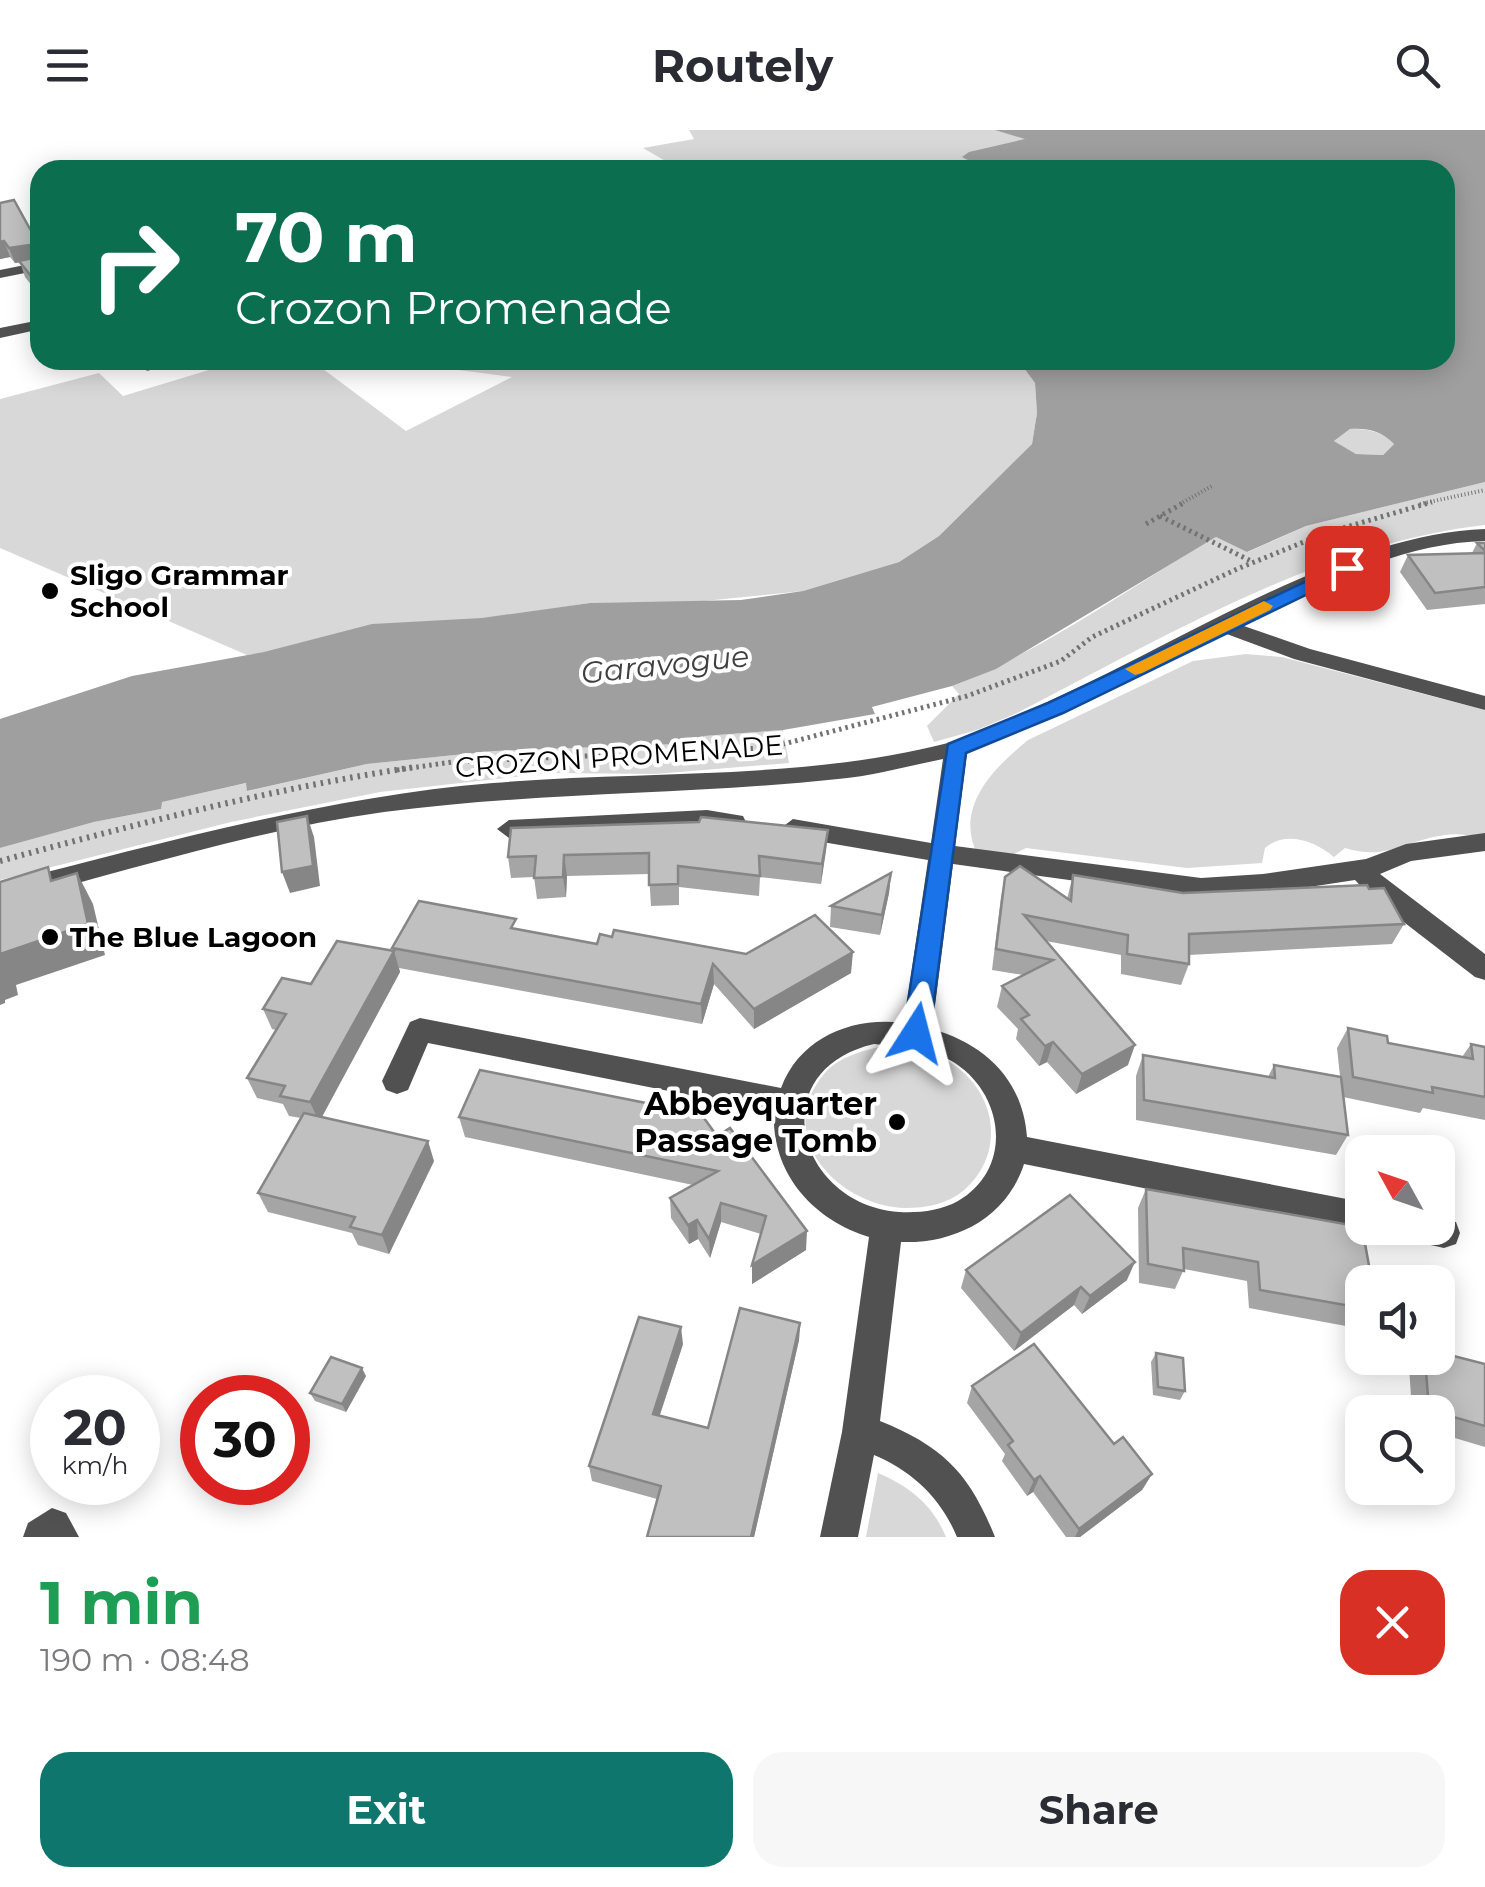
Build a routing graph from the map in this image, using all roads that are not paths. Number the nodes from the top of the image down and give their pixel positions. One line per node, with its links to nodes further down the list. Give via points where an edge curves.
1 (30, 268): 2 (street)
2 (0, 274)
3 (30, 327): 4 (street)
4 (0, 333)
5 (1485, 534): 6 (street, CROZON PROMENADE, via 1375,556)
6 (1223, 626): 7 (street); 8 (street, CROZON PROMENADE)
7 (1485, 703)
8 (956, 749): 11 (street); 13 (street, CROZON PROMENADE, via 843,771 514,789 381,804 282,822)
9 (509, 829): 11 (street, via 707,819)
10 (1485, 842): 12 (street)
11 (943, 854): 12 (street, via 1201,888); 15 (street)
12 (1350, 868): 14 (street)
13 (0, 894)
14 (1485, 969)
15 (916, 1033): 17 (street, via 874,1032 840,1041 808,1063); 18 (street, via 960,1050 990,1076 1008,1104)
16 (397, 1081): 17 (street, via 420,1030)
17 (789, 1102): 20 (street, via 790,1149 813,1188 848,1214)
18 (1014, 1148): 19 (street); 20 (street, via 997,1188 968,1213 932,1226)
19 (1345, 1214)
20 (887, 1227): 21 (street)
21 (860, 1432): 24 (street); 25 (street, via 901,1445 938,1472)
22 (42, 1537): 23 (street, via 52,1527)
23 (60, 1537)
24 (839, 1537)
25 (976, 1537)

